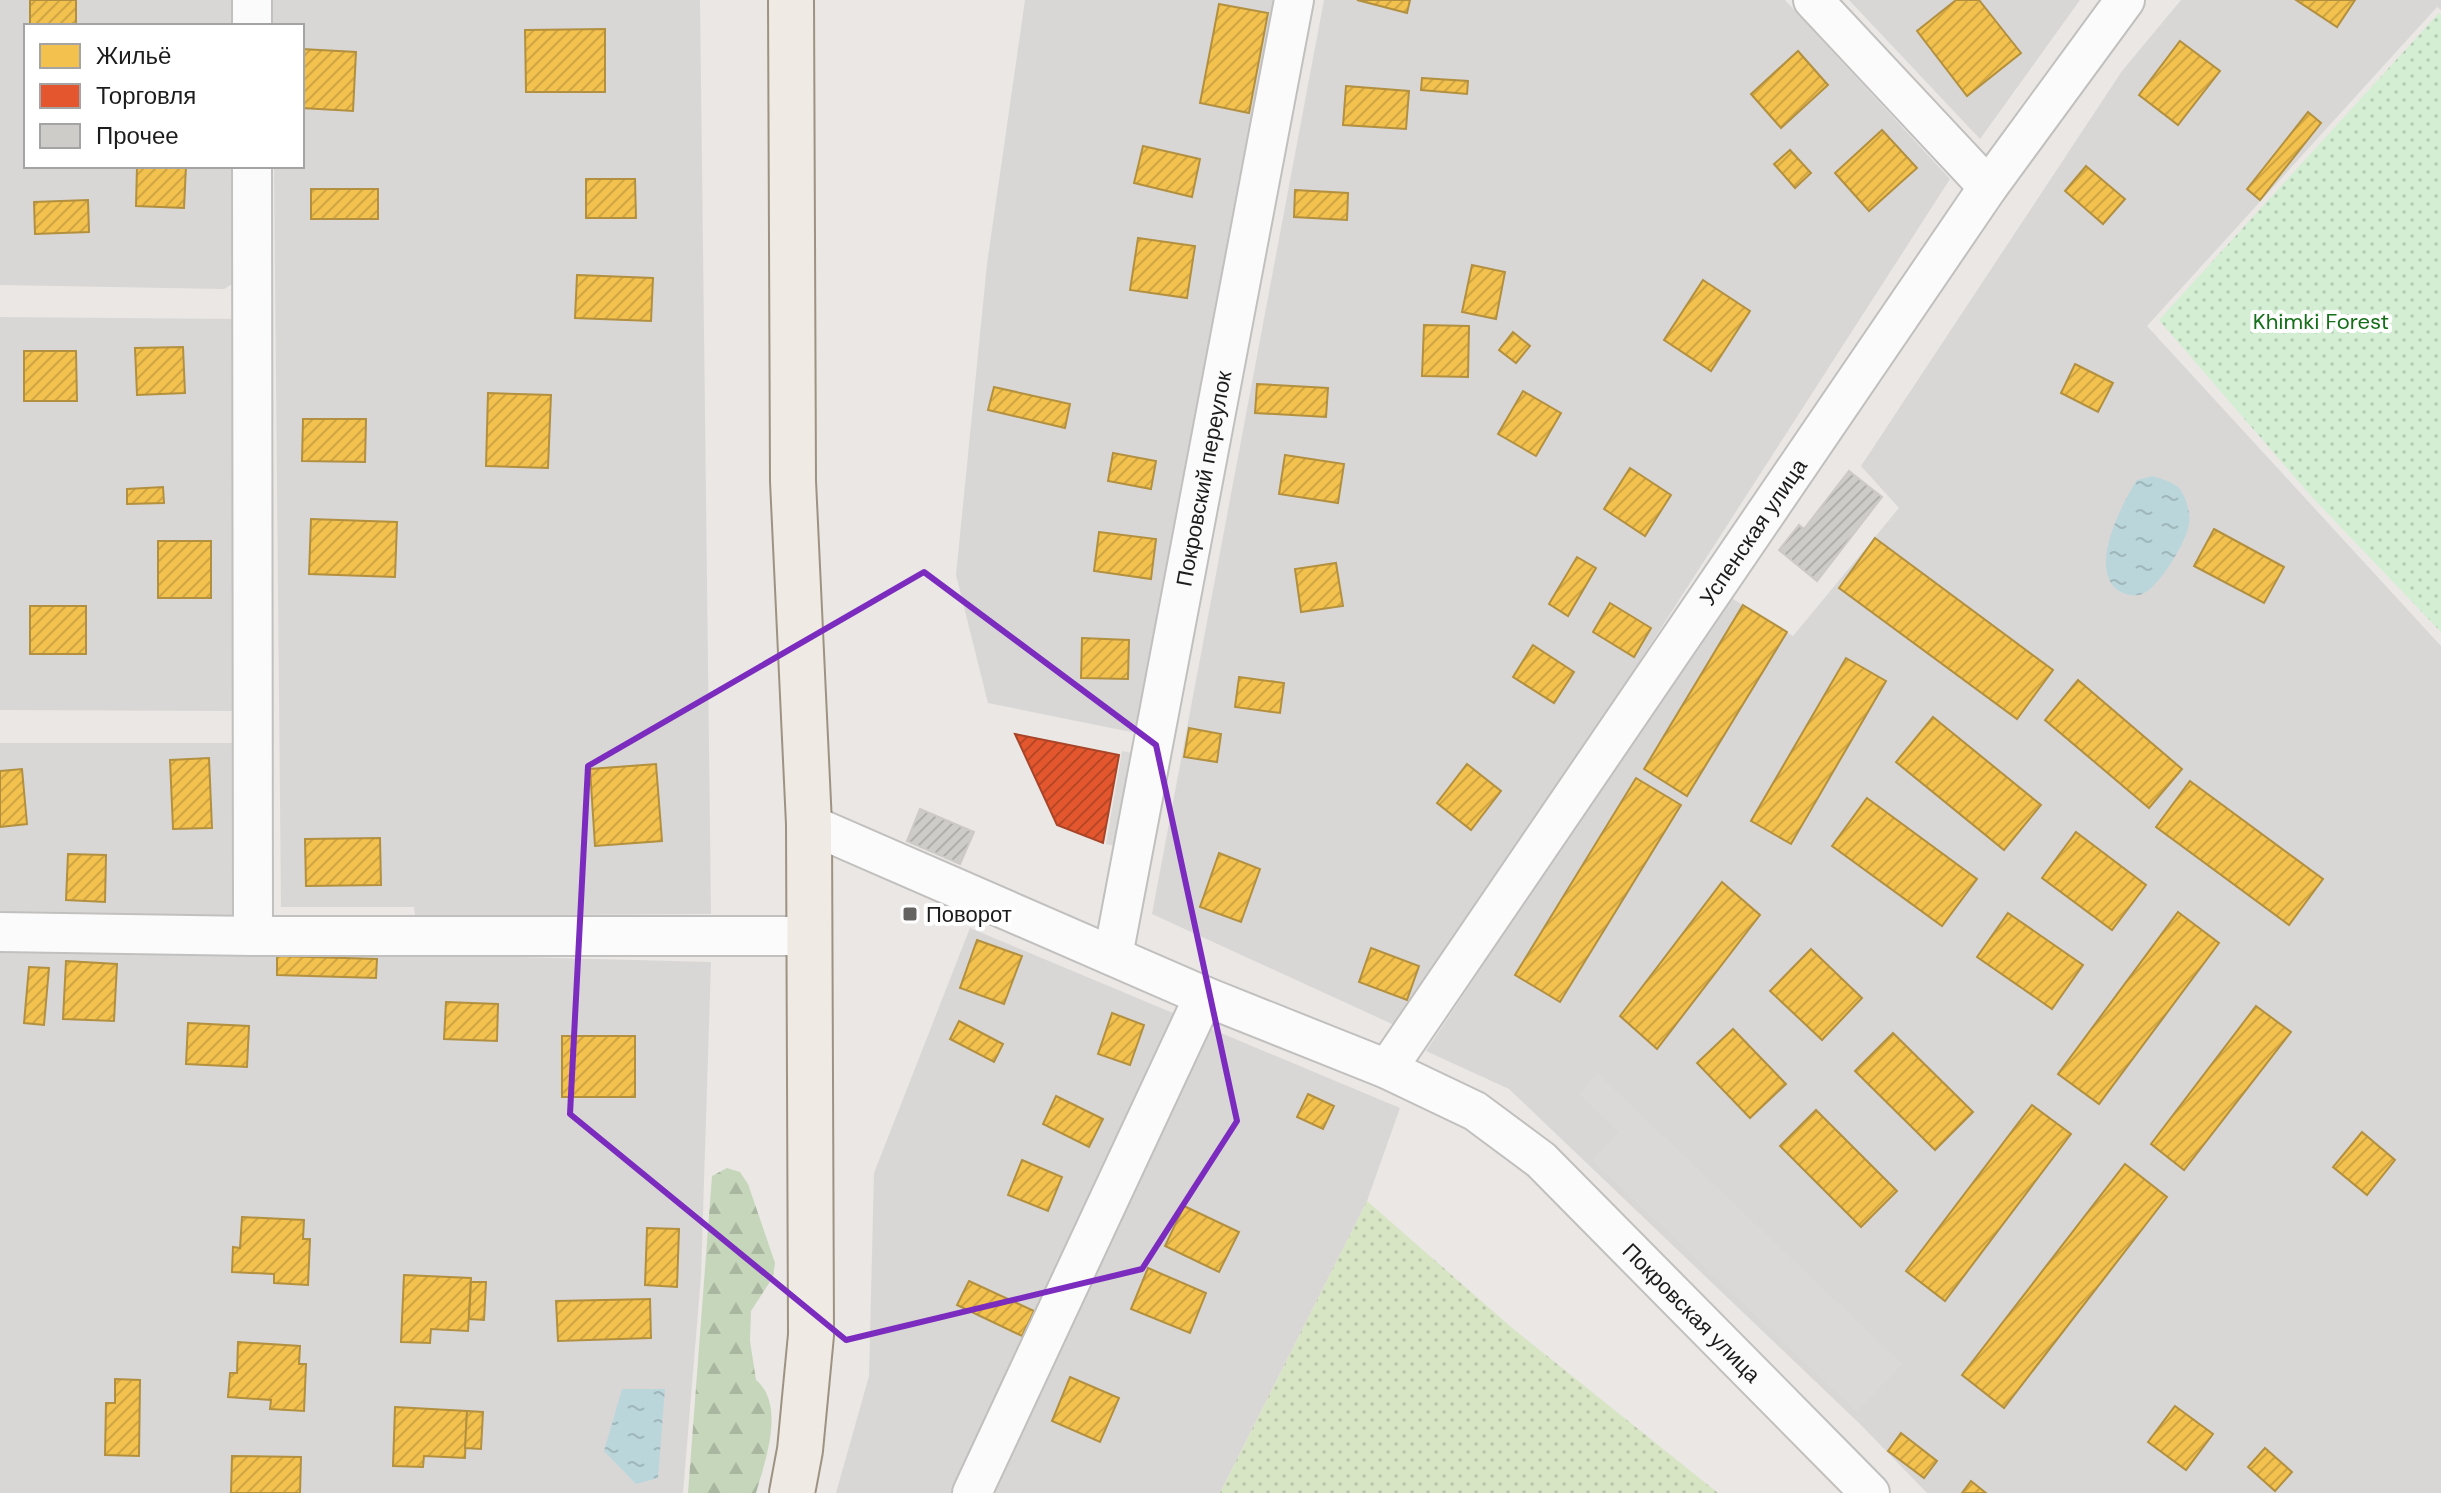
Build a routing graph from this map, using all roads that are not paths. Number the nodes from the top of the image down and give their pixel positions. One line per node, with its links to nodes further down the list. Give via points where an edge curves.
1 (252, 0): 6 (street)
2 (791, 0): 9 (main road, via 793,481)
3 (1294, 0): 13 (street, Покровский переулок)
4 (1813, 0): 8 (street)
5 (2125, 0): 8 (street, Успенская улица)
6 (252, 24)
7 (252, 168): 11 (street)
8 (1988, 187): 15 (street, Успенская улица)
9 (809, 824): 12 (main road); 13 (street, Покровская улица)
10 (0, 932): 11 (street)
11 (253, 936): 12 (street)
12 (810, 936): 16 (main road, via 811,1335)
13 (1113, 956): 14 (street, Покровская улица)
14 (1204, 996): 15 (street, Покровская улица); 17 (street)
15 (1387, 1069): 18 (street, Покровская улица, via 1475,1111 1541,1160)
16 (792, 1493)
17 (972, 1493)
18 (1870, 1493)

